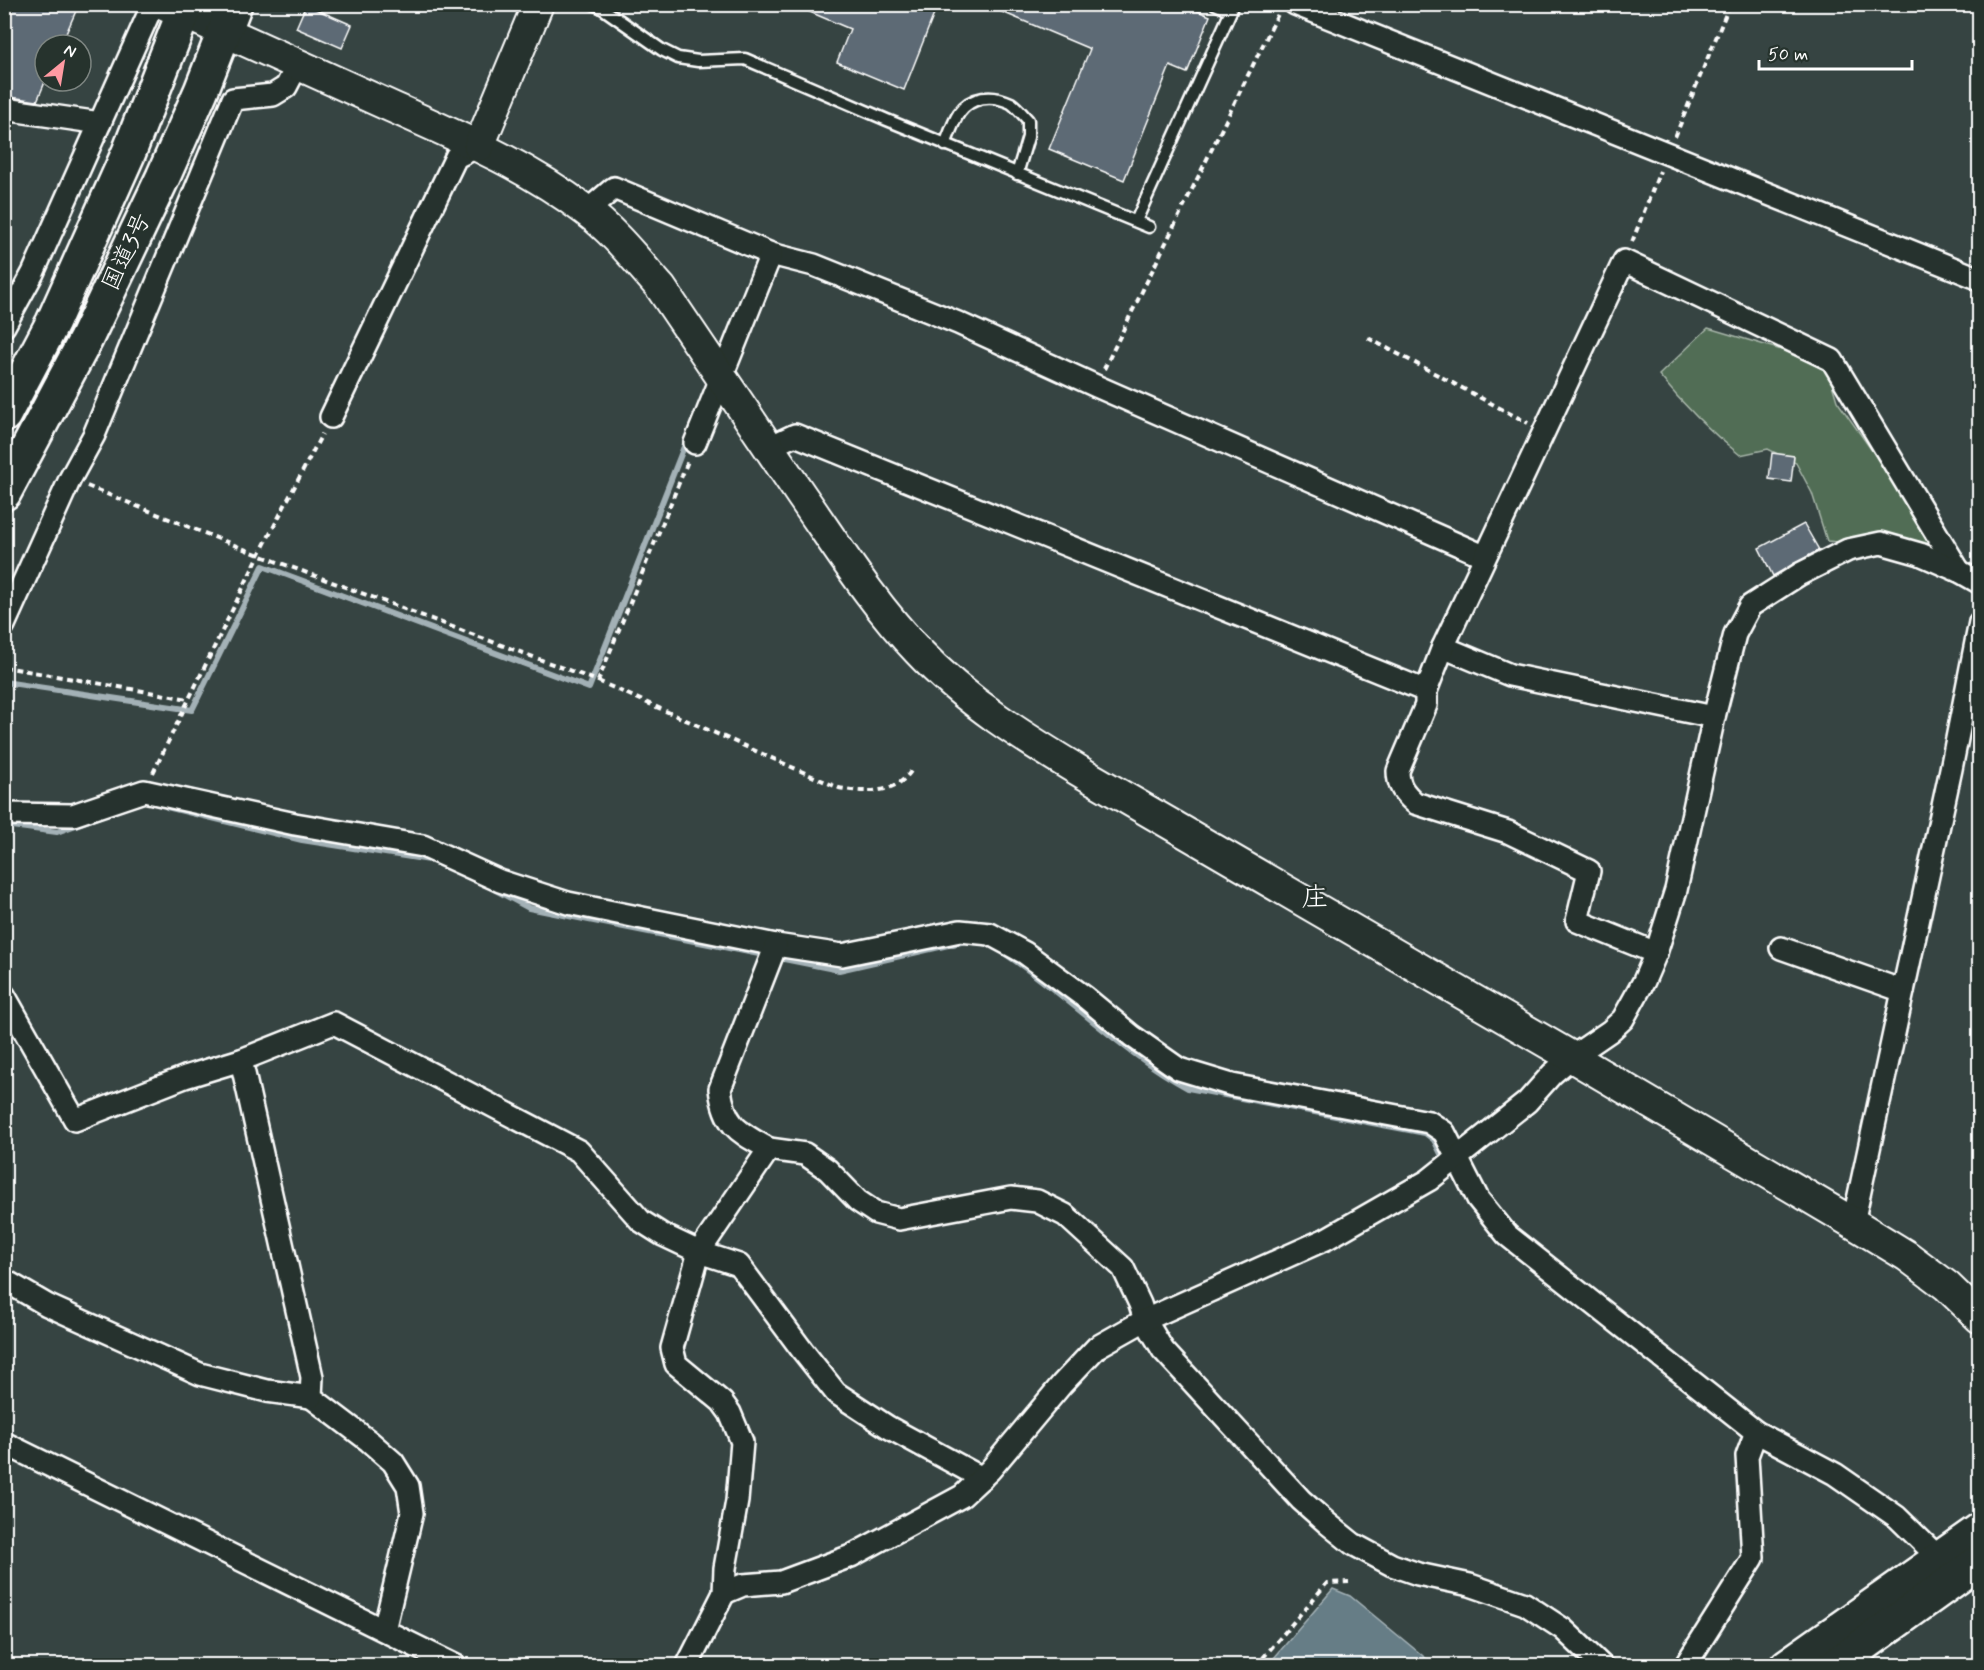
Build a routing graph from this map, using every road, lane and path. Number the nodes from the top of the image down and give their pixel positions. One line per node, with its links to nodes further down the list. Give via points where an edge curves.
1 (538, 4): 13 (street)
2 (593, 4): 12 (lane, via 678,58 745,59)
3 (1215, 4): 17 (lane, via 1231,11)
4 (1283, 4): 25 (path)
5 (1295, 4): 14 (street)
6 (1730, 4): 14 (path)
7 (172, 7): 8 (street); 11 (street); 26 (main road, 国道3号, via 129,152 58,312)
8 (230, 17): 9 (street); 32 (main road, 国道3号, via 148,209)
9 (298, 64): 13 (street); 31 (street, via 286,87 273,95 233,99 94,435)
10 (4, 109): 11 (street)
11 (99, 123): 22 (street, via 33,273)
12 (945, 144): 15 (lane); 15 (lane, via 958,114 968,104 980,97 1012,104 1028,120 1028,137)
13 (478, 146): 16 (street, via 545,181); 27 (street, via 456,157)
14 (1668, 153): 20 (path); 21 (street)
15 (1017, 174): 17 (lane)
16 (587, 211): 19 (street, via 614,188); 24 (street, via 624,245 660,288)
17 (1136, 221): 18 (lane)
18 (1149, 227)
19 (771, 254): 24 (street); 25 (street, via 814,265 936,314)
20 (1624, 261): 28 (street); 35 (street, via 1832,360)
21 (1980, 279)
22 (4, 326)
23 (1368, 338): 28 (path)
24 (721, 376): 29 (street); 30 (street)
25 (1096, 386): 34 (street)
26 (4, 415)
27 (331, 417): 33 (path)
28 (1544, 432): 34 (street)
29 (695, 443): 41 (path)
30 (769, 447): 42 (street, via 795,435); 53 (street, via 876,601 918,651 981,707 1086,775)
31 (70, 479): 33 (path); 38 (street)
32 (6, 494)
33 (259, 555): 41 (path); 43 (path)
34 (1484, 555): 39 (street)
35 (1959, 570): 36 (street); 44 (street, via 1881,543 1848,550 1800,574 1750,606 1735,634)
36 (1980, 583)
37 (1980, 622): 51 (street)
38 (4, 625)
39 (1443, 646): 42 (street); 44 (street, via 1510,675)
40 (4, 667): 43 (path)
41 (598, 681): 45 (path, via 839,788 862,793 883,789 906,779)
42 (1426, 691): 50 (street, via 1426,705 1398,771 1404,793 1415,802 1508,832 1589,871 1577,921)
43 (189, 699): 46 (path)
44 (1714, 717): 50 (street, via 1676,890)
45 (913, 768)
46 (144, 790): 47 (street, via 73,815); 48 (street, via 295,824 423,846 500,882 568,903)
47 (4, 814)
48 (776, 945): 55 (street, via 720,1089 723,1106 737,1131); 56 (street, via 842,955 960,931 990,934 1025,953 1179,1069 1232,1085 1429,1122 1444,1132)
49 (1781, 948): 51 (street)
50 (1656, 953): 53 (street, via 1623,1019)
51 (1903, 991): 57 (street)
52 (4, 995): 54 (street, via 75,1120 185,1077)
53 (1572, 1057): 56 (street, via 1527,1102); 57 (street)
54 (241, 1060): 58 (street, via 334,1023 579,1151 641,1221); 62 (street, via 312,1377)
55 (769, 1149): 58 (street); 61 (street, via 805,1154 828,1170 858,1201 876,1213 899,1219 1011,1198 1037,1201 1065,1215 1123,1268)
56 (1457, 1157): 61 (street, via 1430,1180 1326,1239); 63 (street, via 1478,1199 1507,1235)
57 (1853, 1222): 60 (street, via 1947,1286)
58 (699, 1252): 65 (street, via 739,1265 836,1393 888,1427); 70 (street, via 672,1348 676,1364 722,1402 742,1442)
59 (4, 1280): 62 (street, via 47,1305 200,1374)
60 (1980, 1318)
61 (1145, 1320): 65 (street, via 1097,1347); 75 (street, via 1163,1350 1293,1491 1353,1544 1392,1565 1526,1604 1563,1629)
62 (310, 1397): 71 (street, via 393,1462 408,1486 412,1513)
63 (1756, 1432): 67 (street, via 1835,1474 1897,1516); 76 (street, via 1747,1456 1753,1558)
64 (4, 1443): 71 (street)
65 (982, 1478): 70 (street, via 962,1496 852,1556 781,1582 743,1585)
66 (1980, 1530): 67 (main road)
67 (1939, 1558): 77 (main road)
68 (1980, 1561): 78 (main road)
69 (1349, 1582): 74 (path, via 1328,1583)
70 (724, 1593): 73 (street)
71 (384, 1630): 72 (street)
72 (456, 1665)
73 (687, 1665)
74 (1256, 1665)
75 (1602, 1665)
76 (1685, 1665)
77 (1787, 1665)
78 (1834, 1665)

